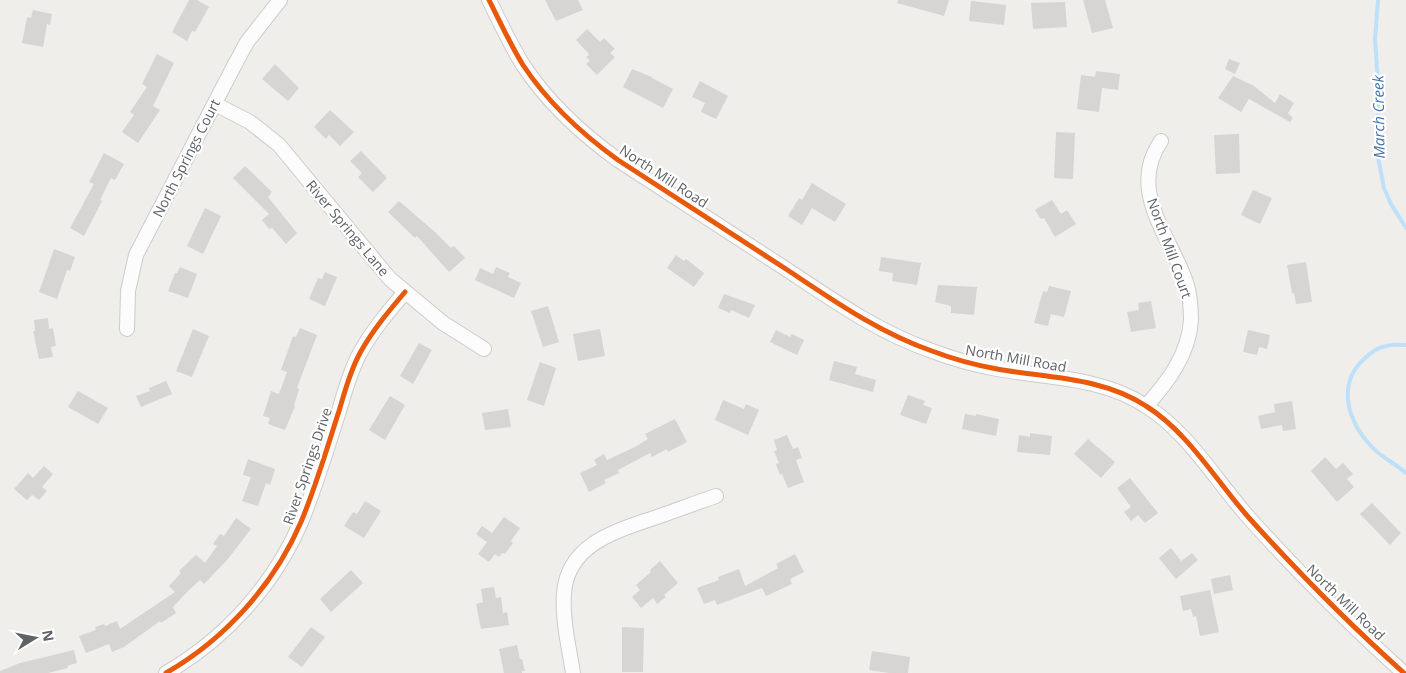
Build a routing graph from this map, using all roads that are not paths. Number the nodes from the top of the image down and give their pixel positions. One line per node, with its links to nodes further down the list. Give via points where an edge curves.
1 (280, 0): 3 (street, North Springs Court, via 248,42)
2 (489, 0): 8 (street, North Mill Road, via 524,66 554,106 591,140 852,312 895,336 932,351 998,369 1107,387)
3 (215, 104): 5 (street, River Springs Lane, via 250,122 279,145); 6 (street, North Springs Court, via 136,255 128,292)
4 (1161, 141): 8 (street, North Mill Court, via 1150,163 1148,187 1159,225 1186,282 1191,321 1188,340 1177,366)
5 (404, 292): 7 (street, River Springs Lane, via 443,323); 10 (street, River Springs Drive, via 379,322 359,354 300,524 276,569 246,609 222,632)
6 (127, 329)
7 (484, 349)
8 (1146, 406): 12 (street, North Mill Road, via 1178,433 1302,575)
9 (716, 496): 11 (street, via 609,533 586,549 568,576 564,591 564,614)
10 (166, 673)
11 (573, 673)
12 (1404, 673)

